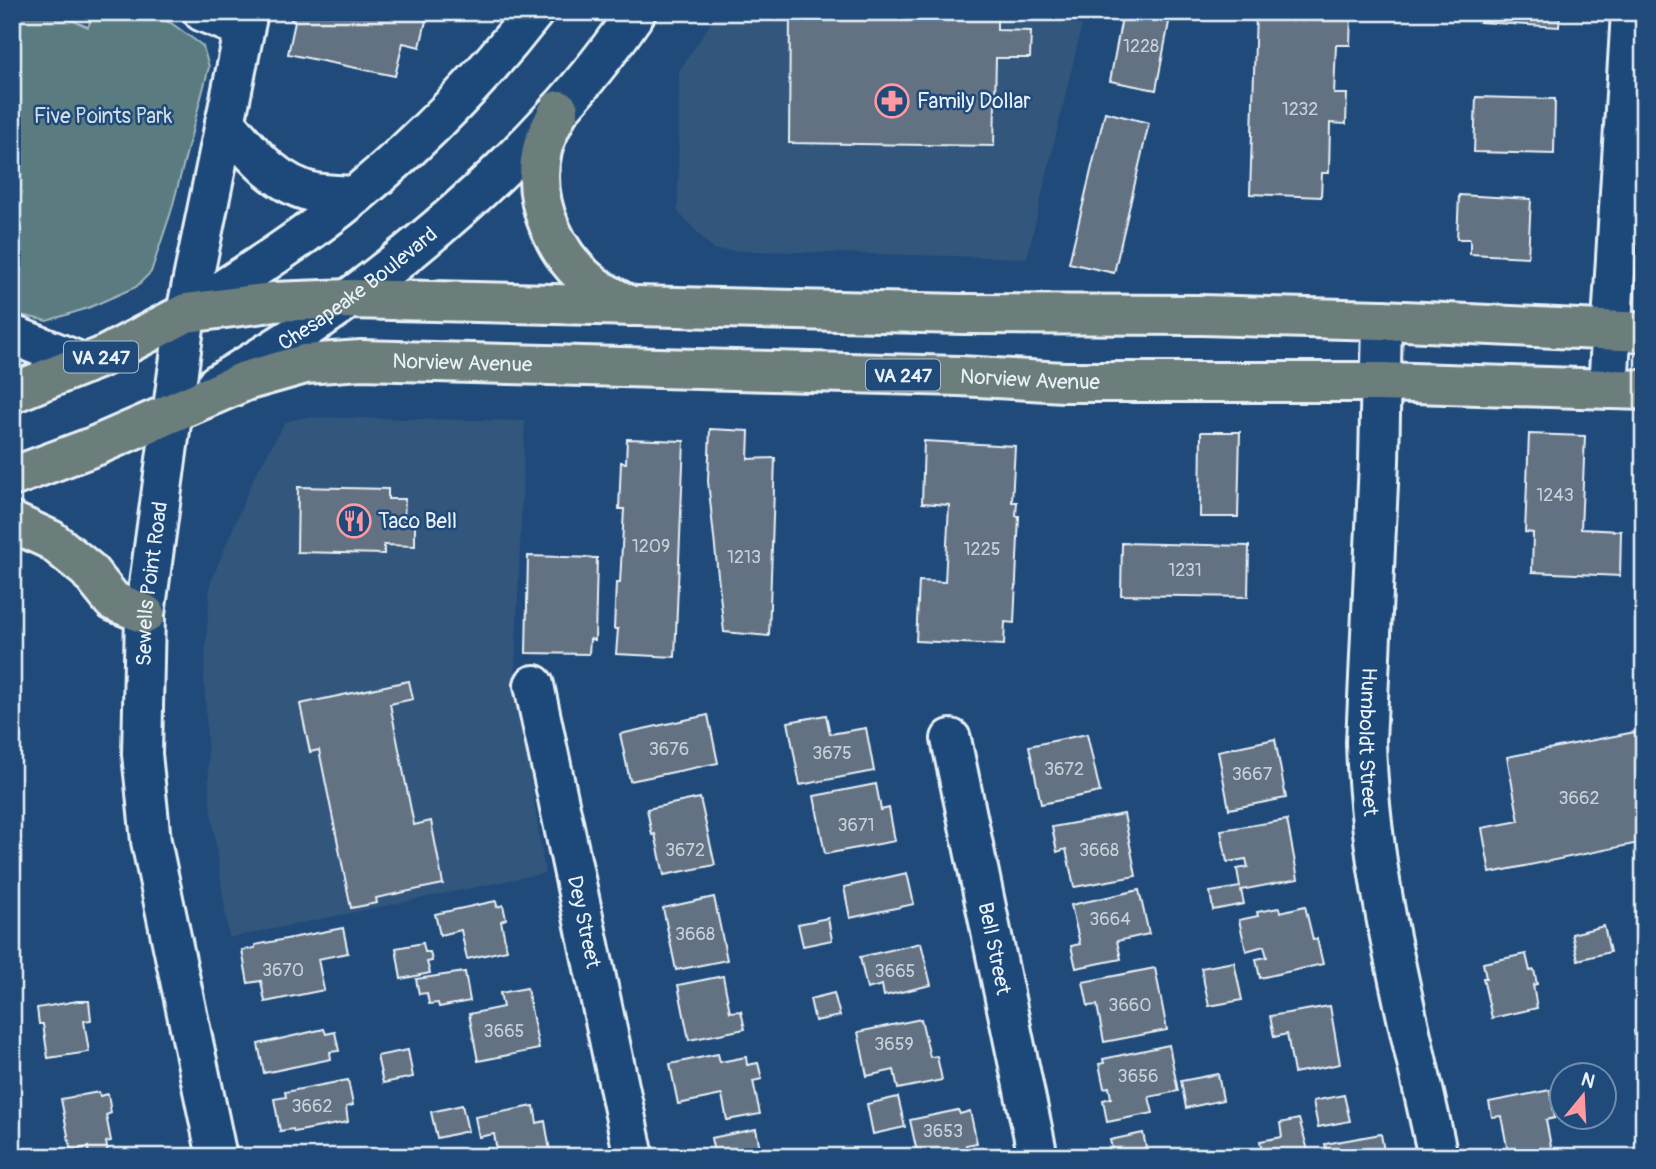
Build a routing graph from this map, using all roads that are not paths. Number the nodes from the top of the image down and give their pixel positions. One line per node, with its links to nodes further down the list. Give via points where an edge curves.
1 (202, 12): 5 (main road)
2 (534, 12): 8 (main road, via 427,132)
3 (636, 12): 6 (main road, Chesapeake Boulevard)
4 (1631, 12): 13 (main road)
5 (246, 20): 7 (main road, Sewells Point Road)
6 (559, 110): 9 (main road, Chesapeake Boulevard, via 489,182); 10 (main road, via 542,152 539,184 543,211 557,243 579,272)
7 (225, 122): 8 (main road, via 264,168 288,184 316,193); 11 (main road, Sewells Point Road)
8 (354, 196): 11 (main road, via 264,264)
9 (350, 299): 10 (main road, VA 247); 11 (main road, VA 247, via 272,302); 19 (main road, Chesapeake Boulevard)
10 (632, 307): 12 (main road, VA 247)
11 (186, 313): 15 (main road, VA 247); 19 (main road, Sewells Point Road)
12 (1382, 320): 13 (main road, VA 247); 16 (main road, Humboldt Street)
13 (1627, 331): 17 (main road)
14 (12, 335): 15 (main road)
15 (85, 364): 18 (main road, VA 247)
16 (1381, 382): 17 (main road, Norview Avenue / VA 247); 19 (main road, Norview Avenue / VA 247, via 1064,382 361,360 305,364 245,381); 28 (main road, Humboldt Street, via 1367,781 1377,869)
17 (1626, 389)
18 (12, 393)
19 (171, 413): 20 (main road, Chesapeake Boulevard / VA 247); 22 (main road, Sewells Point Road)
20 (12, 477)
21 (12, 522): 22 (main road, via 51,540 88,570 113,600)
22 (145, 614): 25 (main road, Sewells Point Road, via 142,754 151,841)
23 (534, 685): 26 (main road, Dey Street)
24 (951, 739): 27 (main road, Bell Street)
25 (217, 1157)
26 (634, 1157)
27 (1038, 1157)
28 (1438, 1157)

